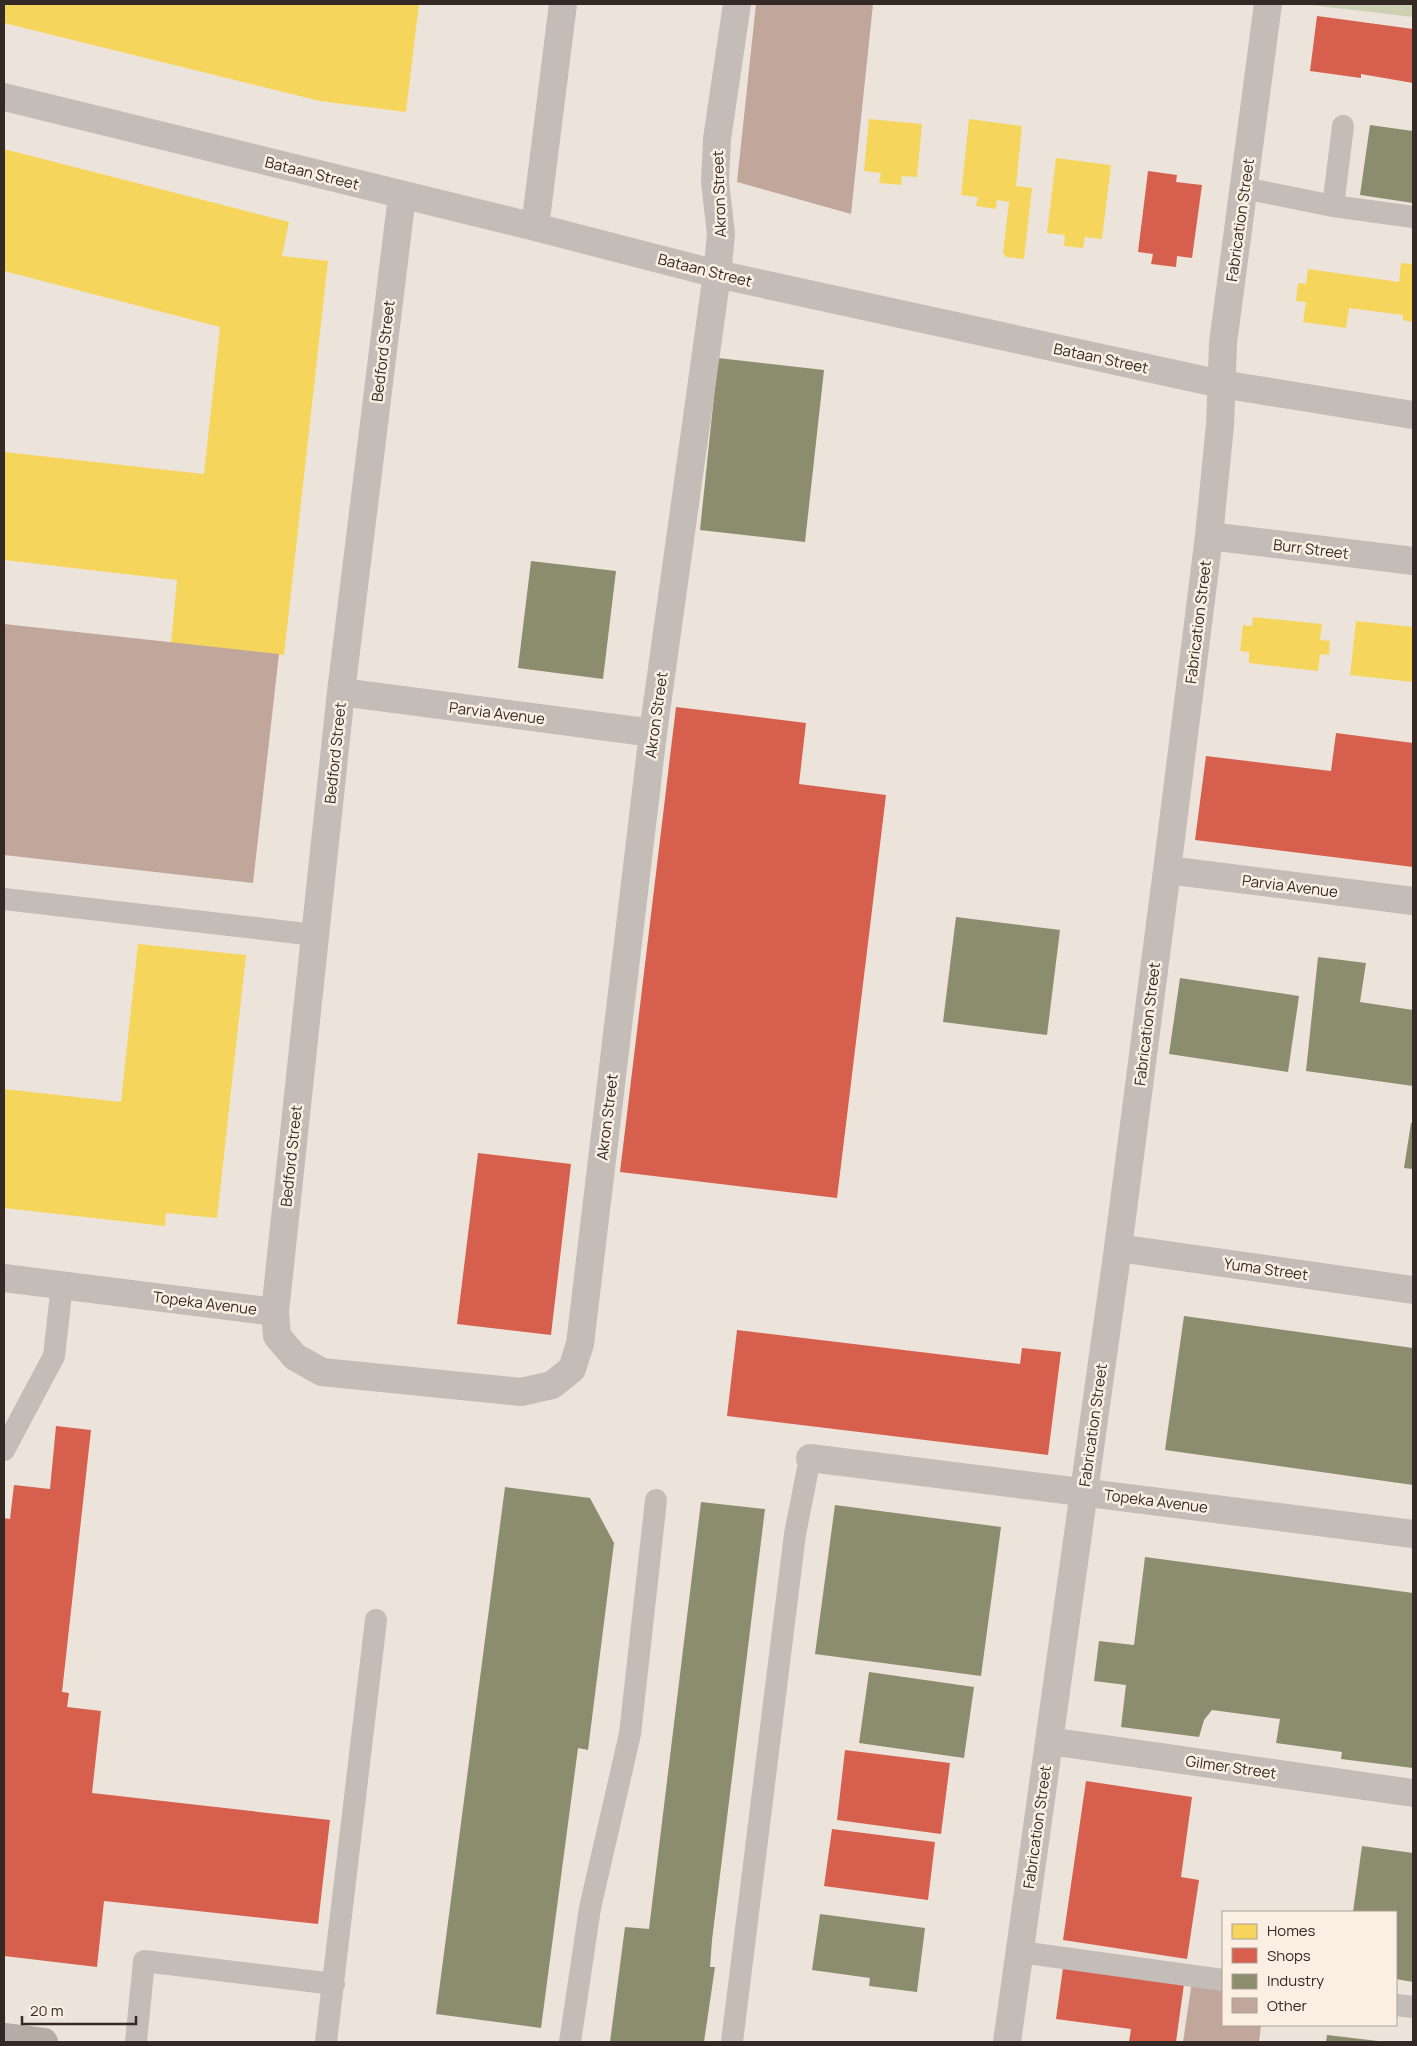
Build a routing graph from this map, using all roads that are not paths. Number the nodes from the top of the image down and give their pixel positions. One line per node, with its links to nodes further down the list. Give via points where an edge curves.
1 (563, 4): 10 (street)
2 (737, 4): 11 (street, Akron Street, via 717,139 715,182 722,234)
3 (1268, 4): 6 (street, Fabrication Street)
4 (4, 97): 7 (street, Bataan Street)
5 (1343, 126): 8 (lane)
6 (1244, 188): 8 (lane); 12 (street, Fabrication Street, via 1223,344)
7 (402, 196): 10 (street, Bataan Street); 16 (street, Bedford Street)
8 (1333, 206): 9 (lane)
9 (1413, 217)
10 (535, 227): 11 (street, Bataan Street)
11 (717, 274): 12 (street, Bataan Street); 17 (street, Akron Street)
12 (1221, 384): 13 (street, Bataan Street); 14 (street, Fabrication Street)
13 (1413, 415)
14 (1208, 536): 15 (street, Burr Street); 18 (street, Fabrication Street)
15 (1413, 561)
16 (341, 692): 17 (street, Parvia Avenue); 21 (street, Bedford Street)
17 (653, 733): 27 (street, Akron Street, via 580,1344 572,1369 552,1385)
18 (1167, 870): 20 (street, Parvia Avenue); 22 (street, Fabrication Street)
19 (4, 899): 21 (lane)
20 (1413, 901)
21 (315, 935): 26 (street, Bedford Street)
22 (1118, 1248): 25 (street, Yuma Street); 30 (street, Fabrication Street)
23 (4, 1278): 24 (street, Topeka Avenue)
24 (62, 1285): 26 (street, Topeka Avenue); 28 (lane, via 54,1356)
25 (1413, 1290)
26 (275, 1312): 27 (street, Topeka Avenue, via 278,1336 295,1357 322,1372)
27 (521, 1392)
28 (4, 1450)
29 (810, 1458): 30 (street, Topeka Avenue); 46 (lane, via 794,1534)
30 (1084, 1492): 32 (street, Topeka Avenue); 34 (street, Fabrication Street)
31 (656, 1500): 45 (lane, via 630,1734 590,1908)
32 (1413, 1534)
33 (376, 1620): 38 (lane)
34 (1048, 1742): 35 (street, Gilmer Street); 36 (street, Fabrication Street)
35 (1413, 1793)
36 (1020, 1952): 37 (lane); 47 (street, Fabrication Street)
37 (1222, 1980)
38 (334, 1984): 43 (lane, via 144,1961); 44 (lane)
39 (1397, 2005): 40 (lane)
40 (1413, 2007)
41 (4, 2036): 42 (main road)
42 (44, 2042)
43 (136, 2042)
44 (326, 2042)
45 (570, 2042)
46 (732, 2042)
47 (1007, 2042)

